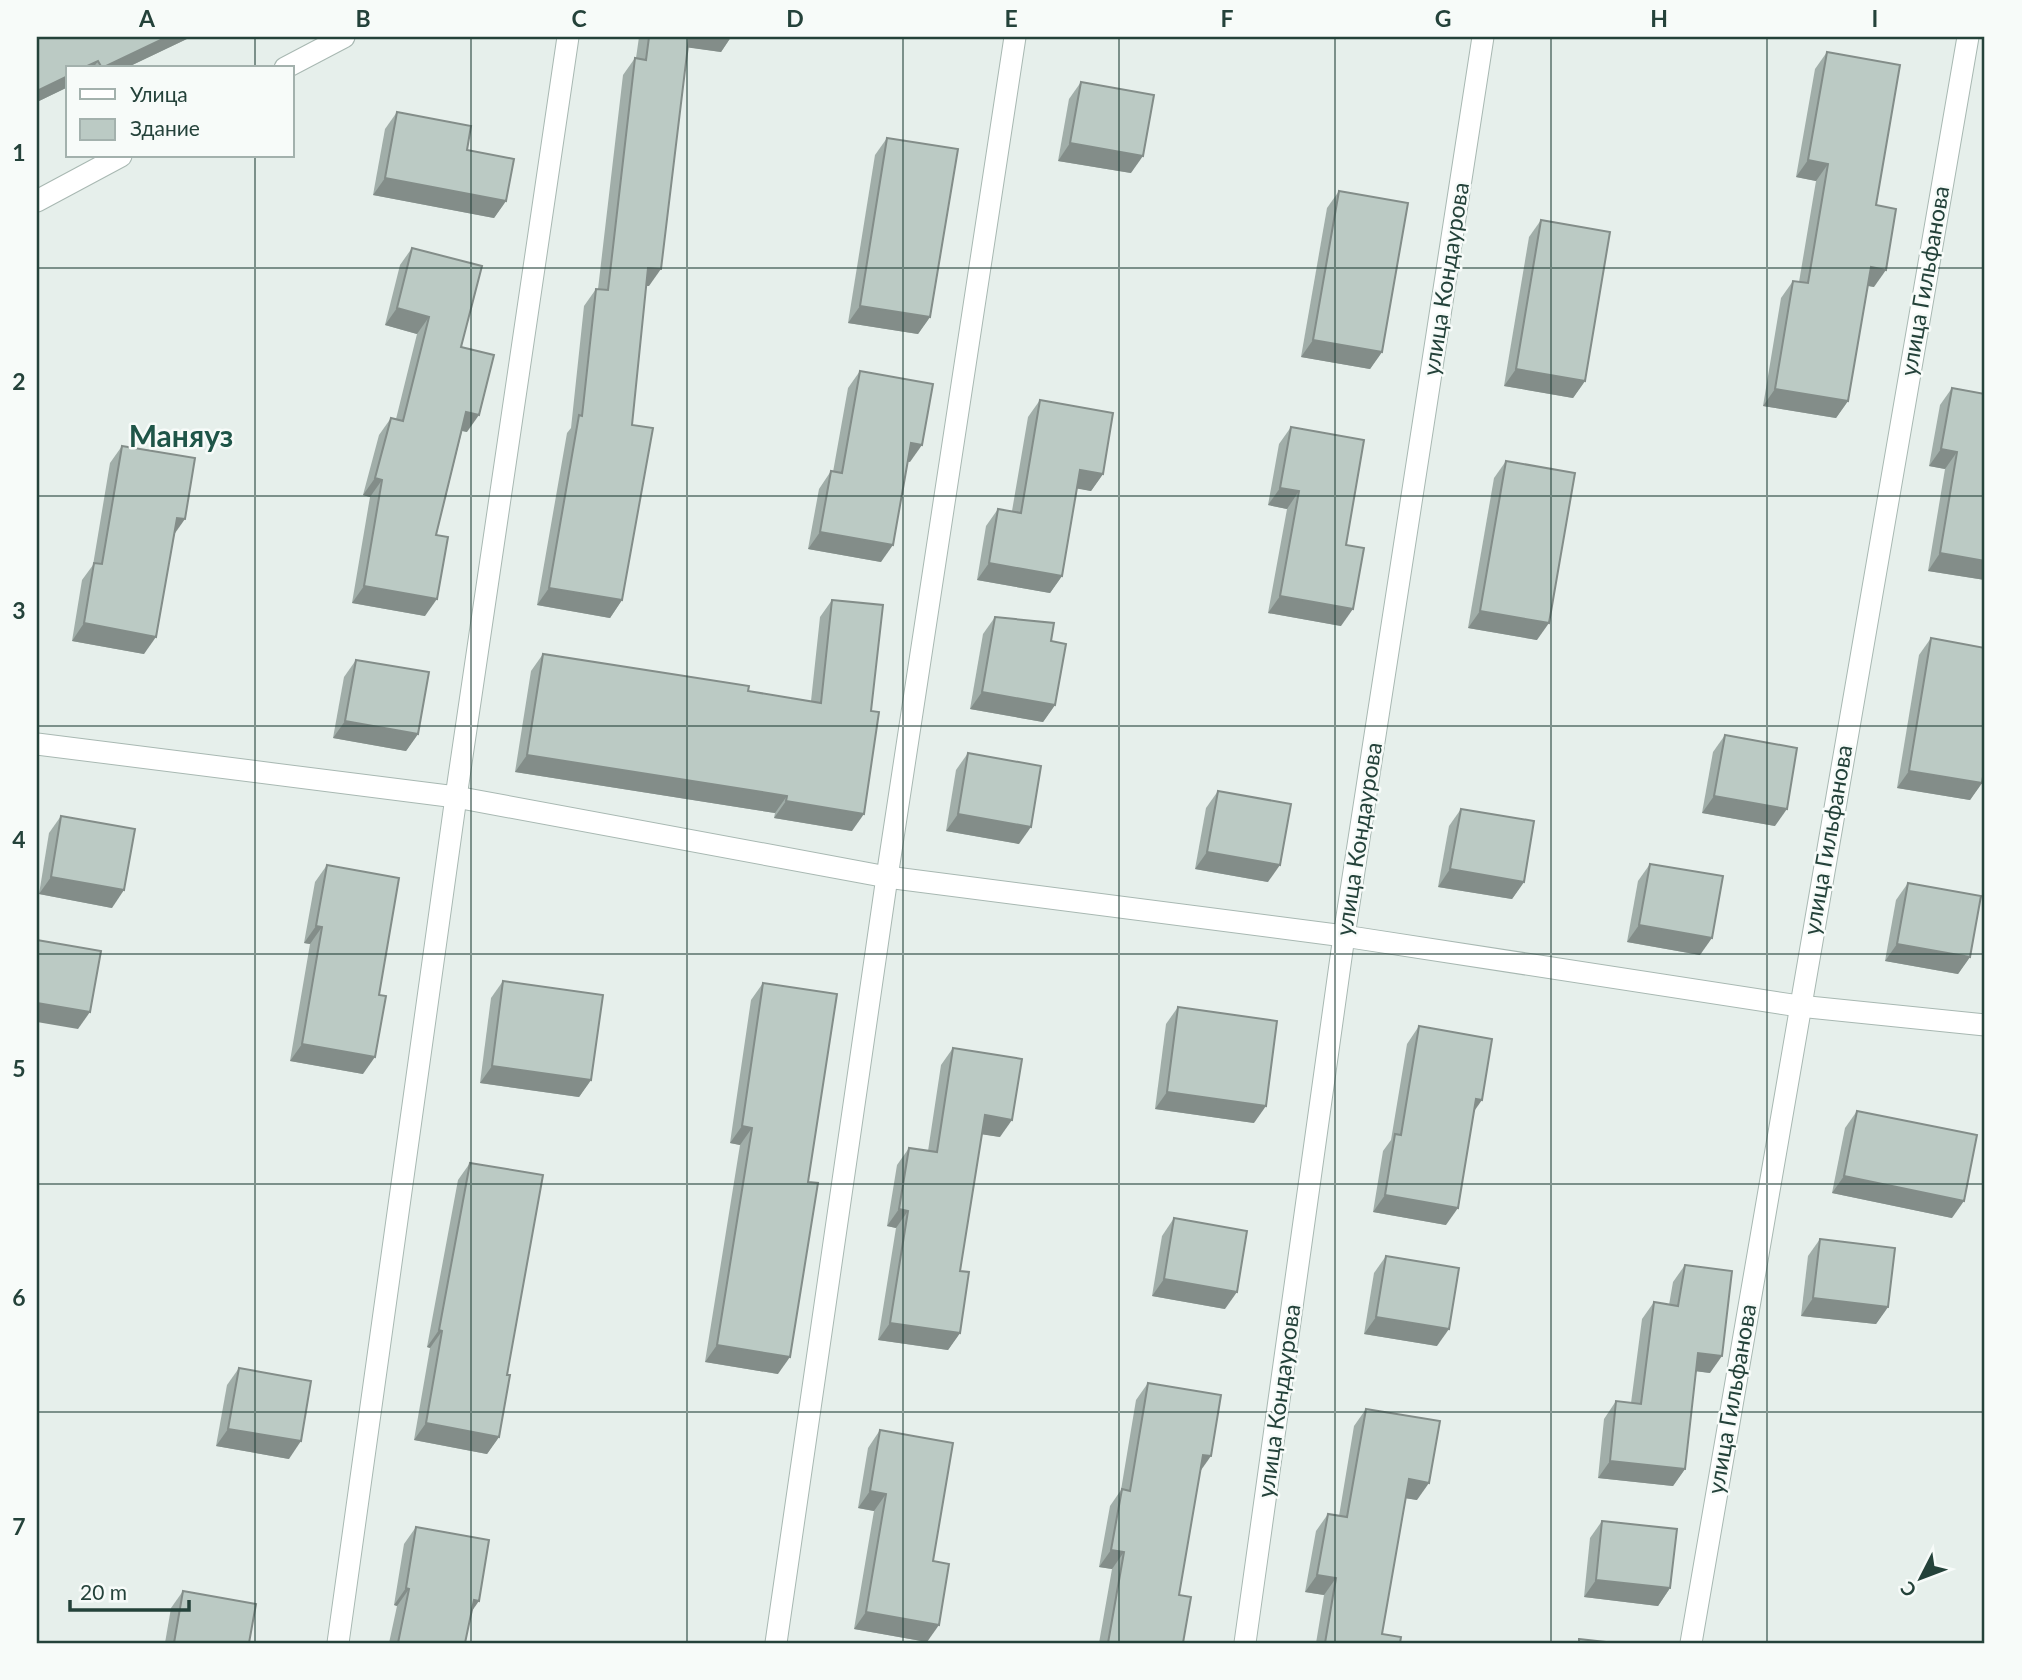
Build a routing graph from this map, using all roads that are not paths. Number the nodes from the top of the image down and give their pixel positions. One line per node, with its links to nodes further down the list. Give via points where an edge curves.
1 (344, 37): 6 (street)
2 (568, 37): 10 (street)
3 (1015, 37): 11 (street)
4 (1483, 37): 12 (street, улица Кондаурова)
5 (1968, 37): 13 (street, улица Гильфанова)
6 (289, 66)
7 (117, 158): 8 (street)
8 (37, 201)
9 (37, 744): 10 (street)
10 (456, 797): 11 (street); 15 (street)
11 (887, 877): 12 (street); 16 (street)
12 (1344, 936): 13 (street); 17 (street, улица Кондаурова)
13 (1799, 1006): 14 (street); 18 (street, улица Гильфанова)
14 (1985, 1025)
15 (338, 1643)
16 (776, 1643)
17 (1245, 1643)
18 (1691, 1643)

